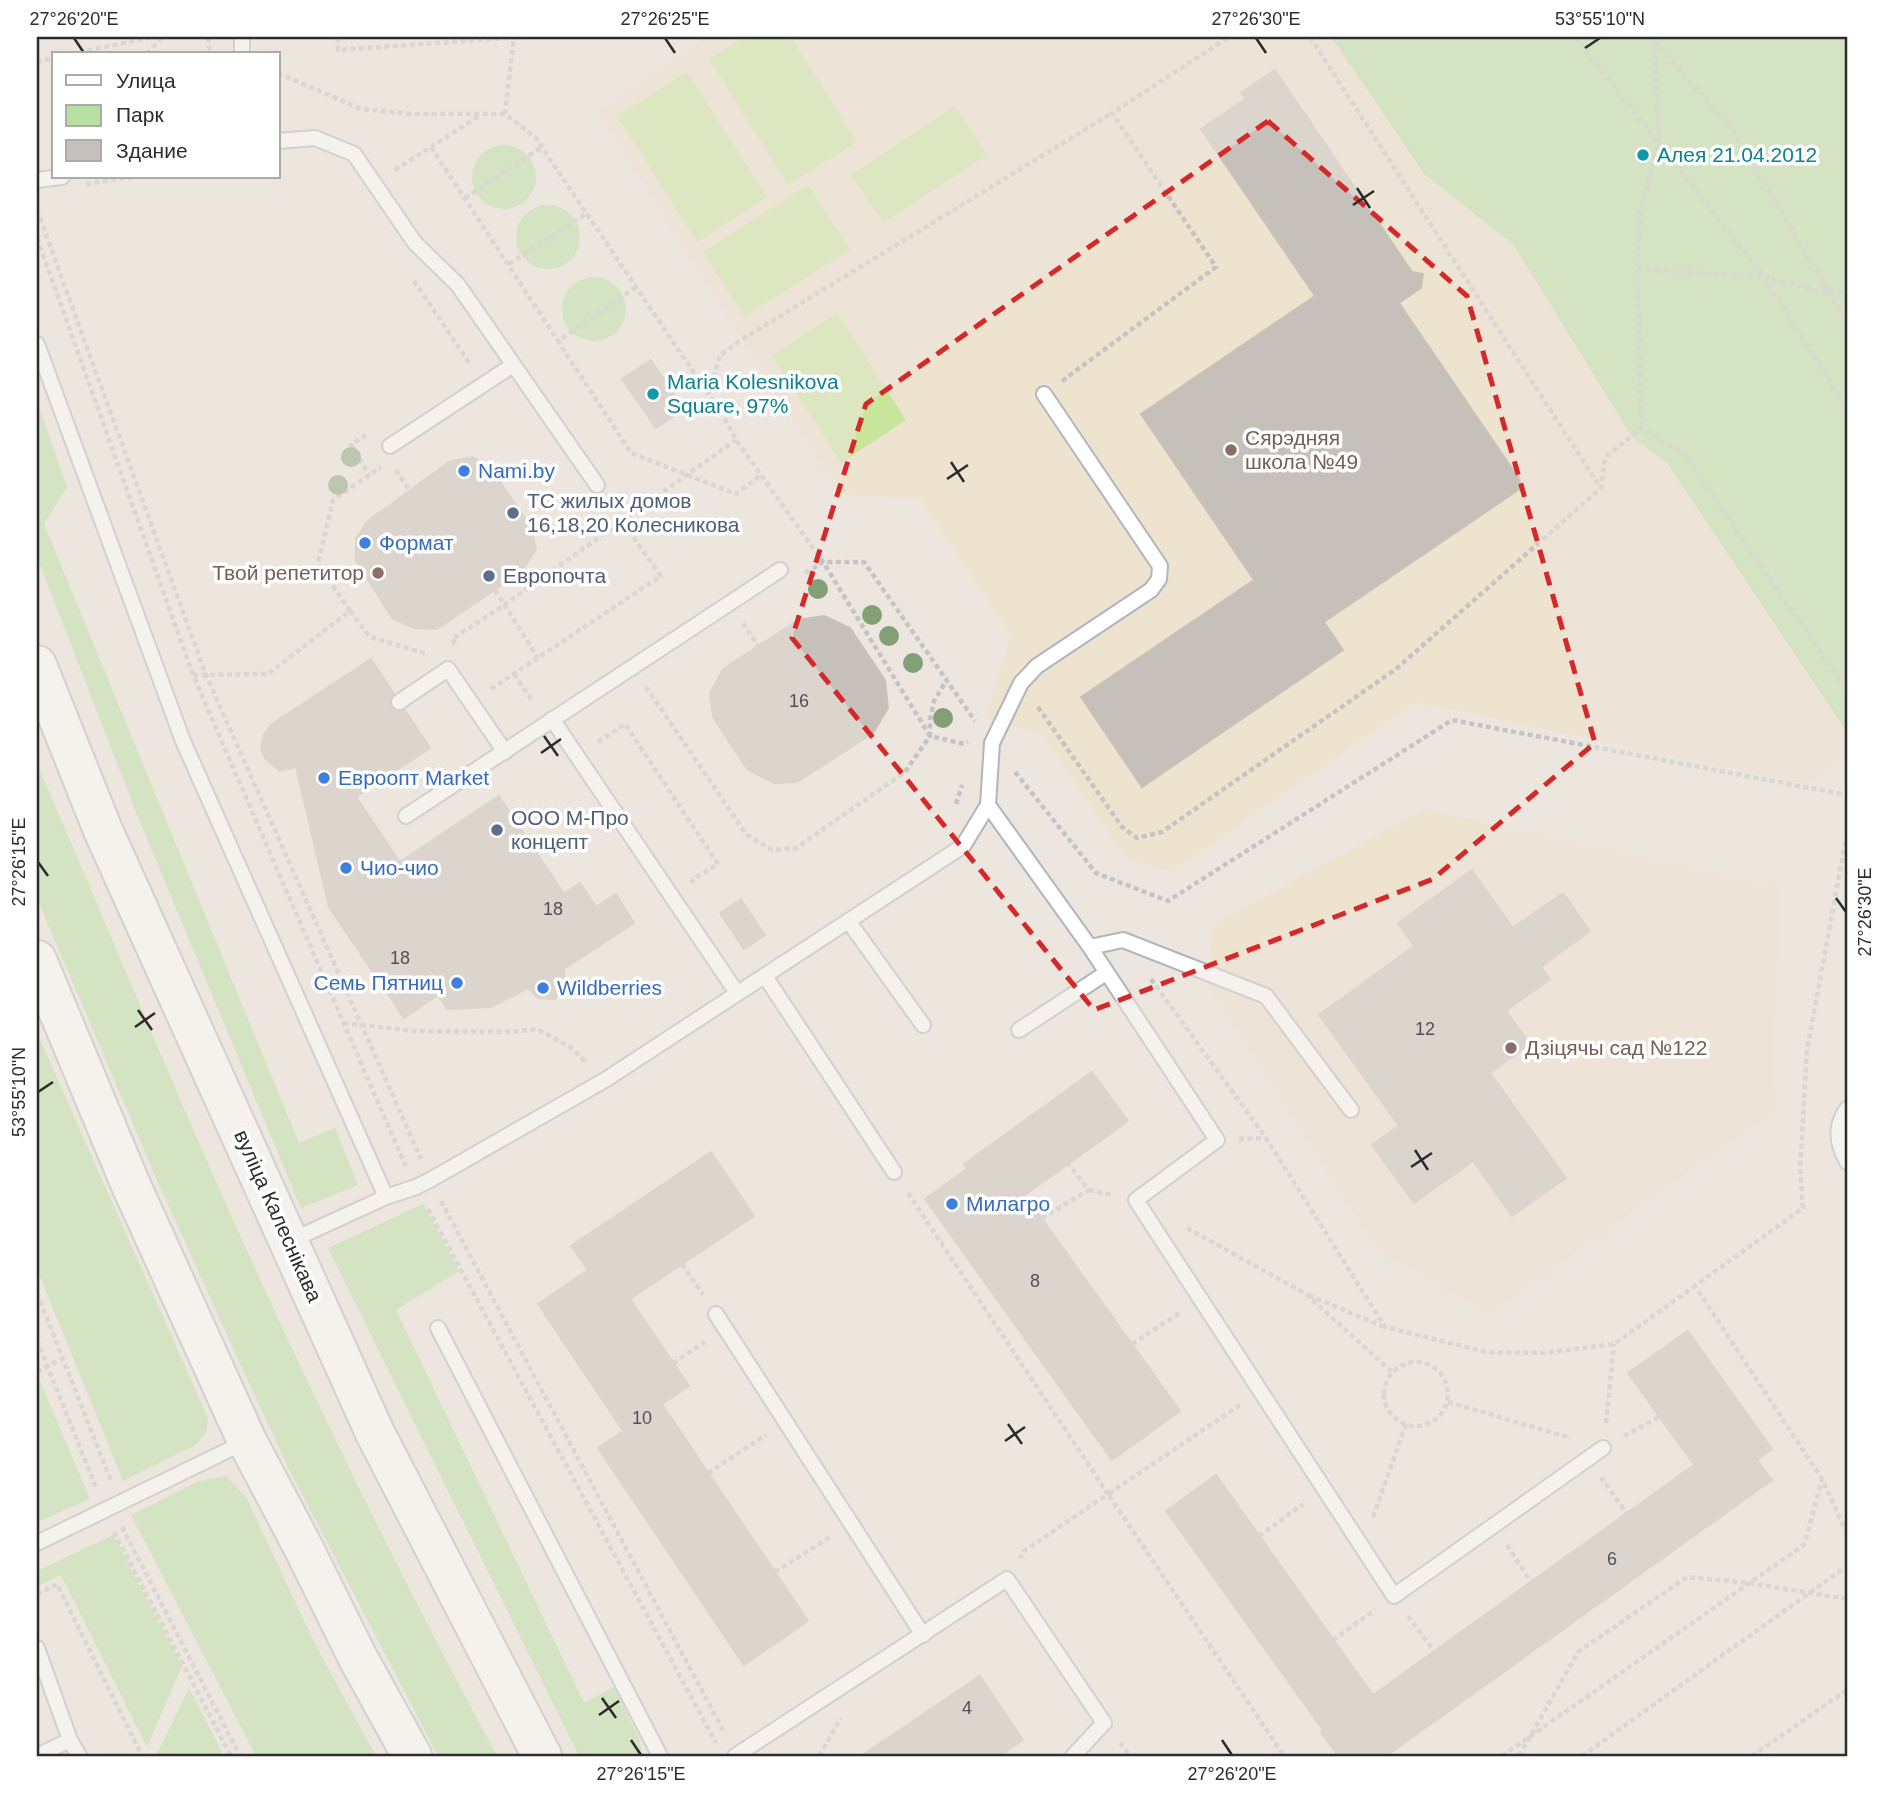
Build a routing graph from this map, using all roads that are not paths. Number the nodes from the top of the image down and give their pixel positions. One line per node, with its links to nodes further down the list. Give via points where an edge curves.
1 (280, 141): 3 (lane, via 314,138 354,154 415,243 458,285)
2 (37, 344): 26 (lane, via 183,741)
3 (513, 365): 5 (lane); 6 (lane)
4 (1044, 394): 12 (lane, via 1160,566 1159,579 1151,590 1037,666 1021,683 992,743)
5 (390, 446)
6 (597, 485)
7 (780, 570): 10 (lane)
8 (37, 665): 27 (main road, вуліца Калеснікава, via 102,828)
9 (399, 702): 11 (lane, via 447,669)
10 (552, 719): 11 (lane); 19 (lane)
11 (505, 752): 13 (lane)
12 (988, 805): 14 (lane, via 963,846); 15 (lane)
13 (406, 816)
14 (849, 922): 18 (lane); 20 (lane)
15 (1090, 947): 17 (lane); 22 (lane, via 1123,940 1266,996)
16 (37, 960): 30 (main road, via 130,1183)
17 (1106, 973): 21 (lane); 31 (lane, via 1217,1140 1136,1200 1394,1596)
18 (765, 976): 19 (lane); 25 (lane)
19 (737, 993): 26 (lane, via 605,1080 430,1180)
20 (923, 1025)
21 (1020, 1030)
22 (1351, 1110)
23 (1847, 1110): 24 (lane, via 1838,1132)
24 (1847, 1162)
25 (894, 1172)
26 (386, 1197): 27 (lane)
27 (290, 1241): 39 (main road, вуліца Калеснікава, via 375,1433)
28 (716, 1314): 33 (lane)
29 (438, 1328): 40 (lane)
30 (247, 1441): 32 (lane); 38 (main road)
31 (1603, 1448)
32 (37, 1543)
33 (923, 1635): 41 (lane); 42 (lane, via 1007,1579 1104,1723)
34 (37, 1648): 35 (lane)
35 (70, 1740): 36 (lane); 37 (lane)
36 (37, 1756)
37 (79, 1756)
38 (412, 1756)
39 (542, 1756)
40 (660, 1756)
41 (736, 1756)
42 (1073, 1756)

